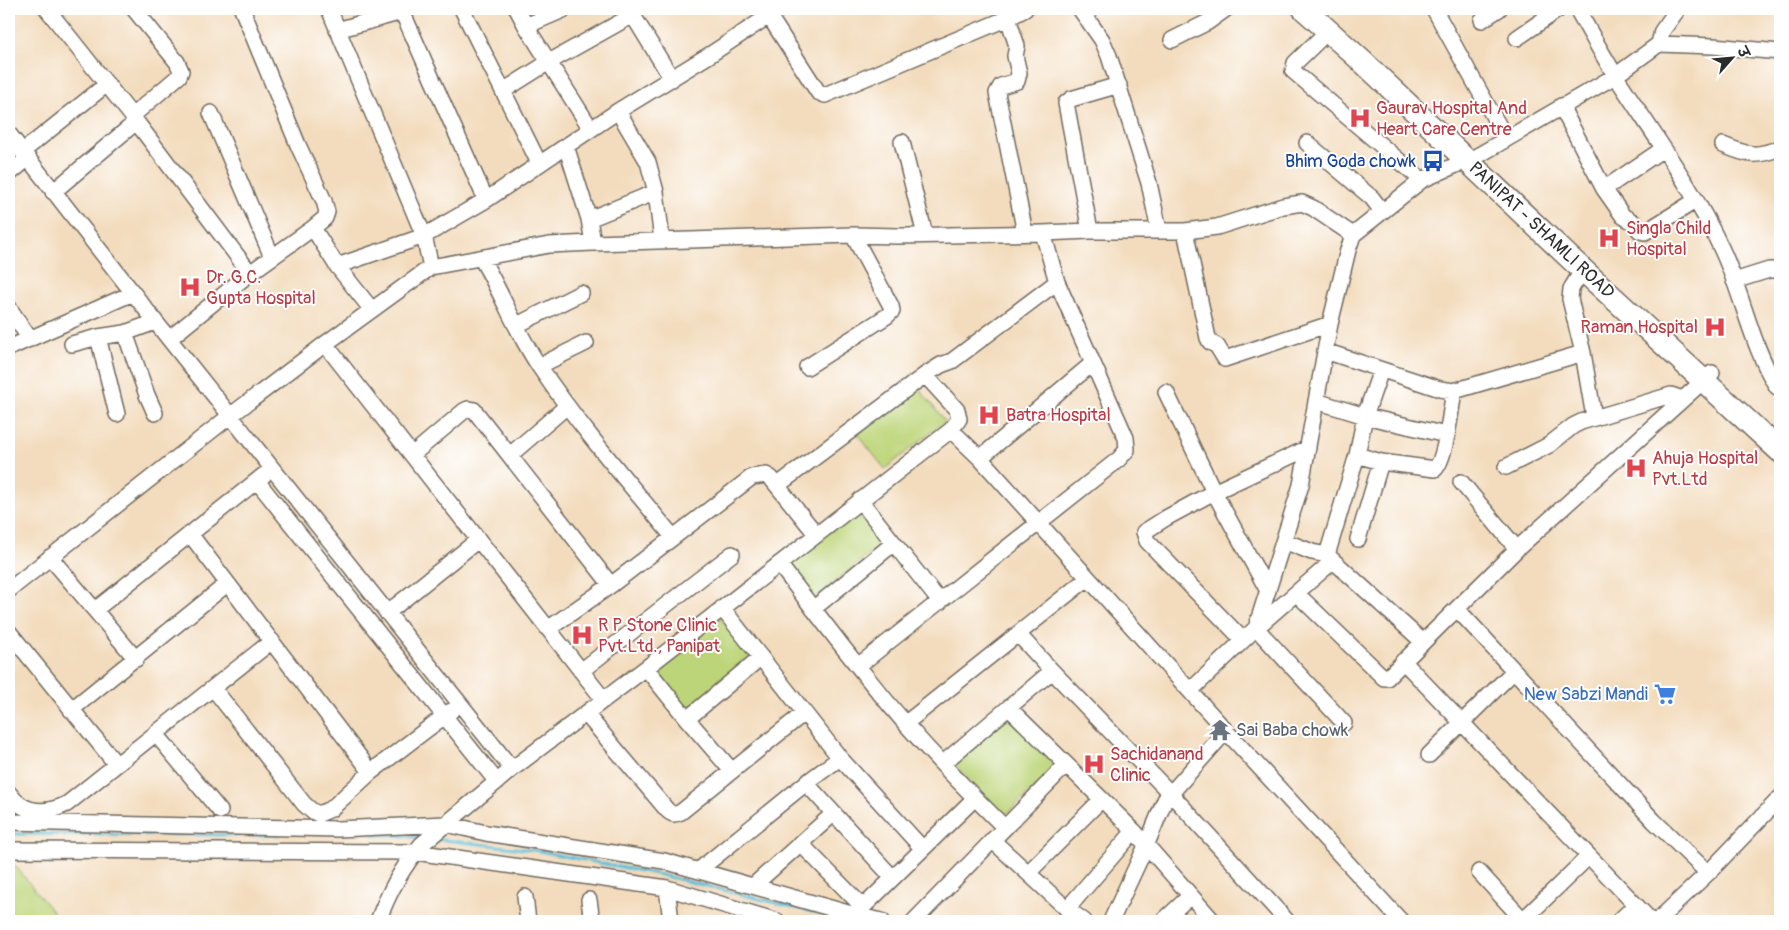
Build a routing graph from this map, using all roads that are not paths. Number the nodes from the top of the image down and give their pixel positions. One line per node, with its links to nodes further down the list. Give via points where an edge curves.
1 (47, 9): 33 (street)
2 (134, 9): 39 (street, via 181,71)
3 (242, 9): 61 (street, via 326,207 326,218)
4 (329, 9): 24 (street)
5 (462, 9): 35 (street)
6 (517, 9): 23 (street)
7 (565, 9): 23 (street)
8 (1025, 9): 21 (street)
9 (1080, 9): 34 (street, via 1102,40)
10 (1226, 9): 27 (street)
11 (1304, 9): 25 (highway, PANIPAT - SHAMLI ROAD)
12 (1322, 9): 50 (highway, PANIPAT - SHAMLI ROAD)
13 (1434, 9): 42 (street)
14 (1499, 9): 22 (street)
15 (1559, 9): 26 (street)
16 (1577, 9): 31 (street)
17 (1678, 9): 28 (street, via 1662,31)
18 (401, 10): 24 (street); 57 (street)
19 (631, 12): 30 (street); 32 (street)
20 (774, 12): 21 (street, via 818,92 825,95); 32 (street)
21 (1008, 18): 65 (street, via 1017,46 1015,59 1019,76 1017,81 1001,86 997,94)
22 (1482, 20)
23 (526, 26): 30 (street)
24 (337, 30): 68 (street)
25 (1328, 30): 50 (highway, PANIPAT - SHAMLI ROAD); 53 (street, via 1294,63 1293,71)
26 (1517, 38)
27 (1172, 40)
28 (1659, 44): 29 (street); 31 (street)
29 (1780, 52)
30 (549, 62): 35 (street); 40 (street)
31 (1615, 76): 36 (street); 48 (street)
32 (672, 79): 37 (street)
33 (107, 84): 39 (street); 49 (street)
34 (1119, 84): 62 (street, via 1149,183); 63 (street, via 1066,103)
35 (503, 91): 51 (street)
36 (1561, 106): 42 (street); 54 (street)
37 (618, 112): 40 (street); 56 (street, via 648,162)
38 (211, 113): 73 (street)
39 (134, 119): 55 (street); 79 (street)
40 (591, 129): 46 (street)
41 (9, 134): 49 (street)
42 (1506, 139): 50 (street)
43 (902, 142): 69 (street)
44 (1307, 144): 59 (street, via 1372,198)
45 (1723, 145): 47 (street, via 1747,155 1765,154)
46 (566, 146): 51 (street); 60 (street)
47 (1780, 148)
48 (1663, 149): 54 (street); 58 (street)
49 (25, 156): 52 (street); 55 (street)
50 (1473, 158): 53 (street); 77 (highway, PANIPAT - SHAMLI ROAD); 104 (highway, PANIPAT - SHAMLI ROAD)
51 (539, 163): 57 (street)
52 (9, 174)
53 (1422, 180): 59 (street)
54 (1604, 189): 58 (street, via 1623,216 1643,232)
55 (53, 192): 82 (street)
56 (656, 192): 60 (street); 71 (street)
57 (486, 200): 68 (street)
58 (1695, 201): 80 (street, via 1722,250)
59 (1382, 211): 70 (street)
60 (589, 218): 72 (street)
61 (312, 228): 73 (street); 75 (street)
62 (1159, 230): 63 (street); 64 (street)
63 (1090, 231): 66 (street)
64 (1185, 231): 70 (street, via 1217,227 1302,202); 87 (street, via 1208,338 1225,359)
65 (1025, 233): 66 (street); 69 (street)
66 (1043, 234): 81 (street)
67 (853, 235): 69 (street); 71 (street); 101 (street, via 892,311)
68 (424, 236): 75 (street); 76 (street)
69 (925, 236)
70 (1352, 236): 87 (street)
71 (662, 240): 72 (street)
72 (593, 243): 74 (street, via 549,245)
73 (272, 257): 79 (street)
74 (481, 258): 76 (street); 88 (street)
75 (337, 266): 85 (street)
76 (431, 267): 85 (street)
77 (1583, 269): 98 (street, via 1570,294); 104 (highway, PANIPAT - SHAMLI ROAD)
78 (1780, 270): 80 (street, via 1769,270)
79 (250, 272): 92 (street)
80 (1734, 281): 105 (street, via 1757,346)
81 (1057, 282): 99 (street); 103 (street, via 952,361)
82 (133, 293): 86 (street); 91 (street)
83 (581, 293): 88 (street)
84 (9, 308): 91 (street)
85 (372, 310): 95 (street)
86 (155, 322): 89 (street); 92 (street)
87 (1330, 324): 97 (street)
88 (516, 325): 100 (street)
89 (125, 333): 90 (street); 111 (street)
90 (98, 337): 94 (street); 112 (street)
91 (30, 339): 96 (street)
92 (169, 339): 113 (street)
93 (586, 343): 100 (street)
94 (72, 344)
95 (325, 344): 113 (street); 121 (street)
96 (9, 348)
97 (1325, 351): 102 (street); 109 (street)
98 (1583, 353): 106 (street); 115 (street)
99 (1093, 363): 124 (street); 133 (street, via 1126,438 1127,450)
100 (539, 366): 110 (street)
101 (807, 367)
102 (1381, 370): 106 (street); 114 (street)
103 (925, 375): 116 (street, via 957,410 959,419); 130 (street)
104 (1708, 376): 108 (street); 118 (highway, PANIPAT - SHAMLI ROAD); 120 (highway, PANIPAT - SHAMLI ROAD)
105 (1778, 387)
106 (1454, 391): 117 (street)
107 (1166, 392): 131 (street)
108 (1683, 399): 115 (street, via 1671,395); 141 (street)
109 (1316, 401): 114 (street); 119 (street)
110 (567, 406): 122 (street); 136 (street)
111 (155, 413)
112 (117, 414)
113 (230, 416): 127 (street); 143 (street)
114 (1365, 416): 117 (street); 123 (street)
115 (1594, 417): 126 (street, via 1573,426 1550,445)
116 (951, 430): 124 (street); 132 (street)
117 (1446, 435): 125 (street, via 1439,465 1434,470)
118 (1780, 435)
119 (1308, 448): 131 (street); 139 (street)
120 (1780, 451)
121 (412, 455): 122 (street, via 464,411 471,409); 138 (street)
122 (510, 455): 148 (street)
123 (1357, 455): 125 (street); 144 (street)
124 (980, 458): 133 (street)
125 (1381, 462): 137 (street)
126 (1506, 467)
127 (272, 469): 128 (street); 157 (street)
128 (257, 481): 134 (street); 181 (street)
129 (1461, 482): 141 (street)
130 (778, 485): 135 (street); 136 (street, via 766,475 752,477)
131 (1214, 492): 150 (street); 162 (street, via 1143,533 1147,541)
132 (860, 500): 135 (street); 140 (street)
133 (1039, 524): 146 (street); 152 (street)
134 (190, 534): 147 (street); 156 (street)
135 (816, 534): 145 (street)
136 (673, 537): 148 (street)
137 (1358, 539)
138 (478, 540): 157 (street); 159 (street)
139 (1284, 541): 144 (street); 150 (street)
140 (894, 543): 152 (street); 155 (street)
141 (1517, 549): 154 (street)
142 (732, 554): 170 (street)
143 (50, 557): 149 (street); 156 (street)
144 (1330, 558): 151 (street); 164 (street)
145 (778, 564): 153 (street); 155 (street)
146 (1088, 578): 161 (street); 174 (street)
147 (227, 584): 163 (street); 166 (street)
148 (611, 585): 159 (street)
149 (9, 590)
150 (1268, 591): 158 (street)
151 (1297, 594): 158 (street); 167 (street, via 1384,678)
152 (940, 602): 168 (street)
153 (722, 608): 165 (street); 169 (street)
154 (1457, 608): 164 (street); 172 (street)
155 (813, 609): 168 (street)
156 (95, 610): 166 (street)
157 (387, 613): 176 (street)
158 (1256, 628): 162 (street); 183 (street)
159 (548, 629): 170 (street)
160 (9, 632): 178 (street)
161 (1019, 635): 171 (street); 184 (street)
162 (1243, 640): 174 (street)
163 (272, 641): 173 (street); 195 (street)
164 (1423, 642): 167 (street)
165 (761, 657): 179 (street); 182 (street)
166 (136, 658): 178 (street)
167 (1403, 661): 185 (street)
168 (858, 666): 184 (street)
169 (646, 668): 175 (street); 182 (street)
170 (581, 671): 175 (street)
171 (1052, 671): 177 (street); 198 (street)
172 (1514, 671): 185 (street); 219 (street, via 1654,821)
173 (213, 688): 187 (street); 195 (street, via 312,811 319,814 331,808)
174 (1190, 692): 186 (street)
175 (604, 700): 180 (street)
176 (460, 704): 181 (street); 193 (street)
177 (1009, 708): 191 (street); 192 (street)
178 (71, 710): 190 (street)
179 (804, 713): 189 (street); 194 (street)
180 (586, 714): 193 (street); 194 (street, via 672,814 681,812)
181 (445, 716): 195 (street); 196 (street)
182 (687, 718): 194 (street)
183 (1344, 722)
184 (906, 723): 191 (street)
185 (1462, 723): 188 (street); 215 (street)
186 (1226, 731): 198 (street); 242 (street)
187 (156, 734): 190 (street); 203 (street)
188 (1429, 755)
189 (840, 758): 197 (street); 213 (street)
190 (116, 764): 199 (street, via 73,800 49,811 23,806)
191 (942, 764): 200 (street)
192 (1066, 765): 202 (street); 207 (street)
193 (512, 769): 196 (street)
194 (732, 771)
195 (371, 772)
196 (496, 782): 206 (street)
197 (806, 783): 204 (street); 216 (street)
198 (1170, 793): 211 (street); 241 (street)
199 (9, 794)
200 (975, 798): 207 (street); 213 (street)
201 (1780, 798): 219 (street)
202 (1102, 799): 208 (street); 218 (street)
203 (220, 811)
204 (833, 814): 210 (street); 220 (street)
205 (9, 822): 206 (street, via 338,829)
206 (443, 826): 212 (street); 216 (street, via 664,861)
207 (1004, 827): 209 (street)
208 (1134, 831): 211 (street); 227 (street)
209 (992, 840): 218 (street); 236 (street)
210 (800, 843): 221 (street); 228 (street)
211 (1146, 846): 224 (street); 238 (street)
212 (418, 848): 214 (street); 222 (street); 230 (street, via 384,904)
213 (922, 848): 220 (street)
214 (9, 850)
215 (1588, 857): 226 (street); 243 (street)
216 (699, 870): 221 (street)
217 (1479, 872): 243 (street)
218 (1028, 873): 227 (street)
219 (1708, 873): 246 (street)
220 (892, 877): 228 (street)
221 (753, 886): 228 (street)
222 (667, 888): 229 (street); 233 (street)
223 (525, 896): 231 (street)
224 (1190, 896): 239 (street); 240 (street)
225 (589, 900): 232 (street)
226 (1636, 905): 244 (street); 245 (street)
227 (1066, 909): 237 (street)
228 (859, 911): 235 (street)
229 (745, 916): 234 (street)
230 (378, 921)
231 (528, 921)
232 (592, 921)
233 (671, 921)
234 (777, 921)
235 (882, 921)
236 (914, 921)
237 (1084, 921)
238 (1111, 921)
239 (1163, 921)
240 (1214, 921)
241 (1288, 921)
242 (1401, 921)
243 (1523, 921)
244 (1619, 921)
245 (1651, 921)
246 (1657, 921)

